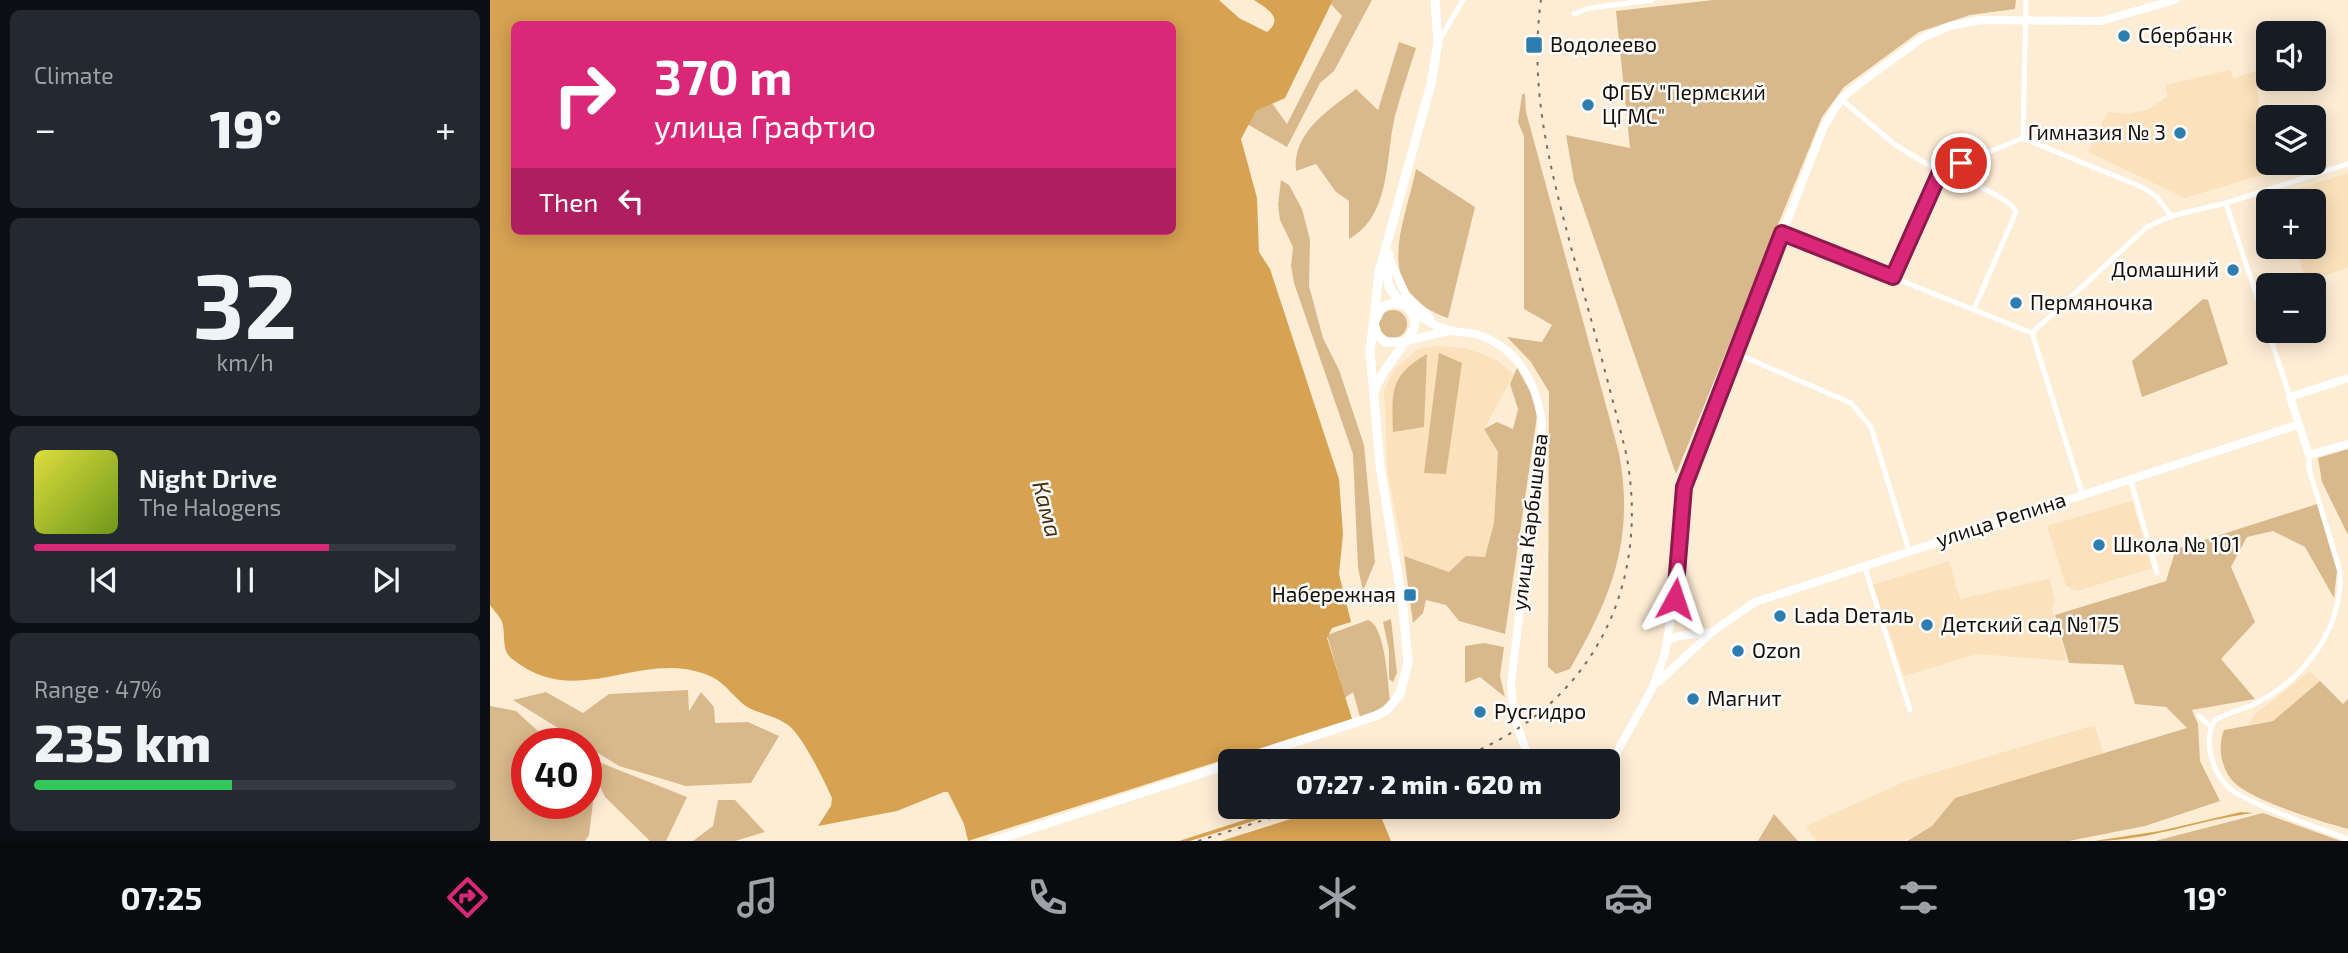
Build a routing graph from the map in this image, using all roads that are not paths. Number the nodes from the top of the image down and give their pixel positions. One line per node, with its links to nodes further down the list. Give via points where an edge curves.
1 (1435, 0): 8 (main road)
2 (1463, 0): 8 (street)
3 (1652, 0): 6 (street, via 1603,5)
4 (2026, 0): 7 (street)
5 (2175, 0): 7 (main road, via 2101,21)
6 (1574, 14)
7 (2027, 20): 9 (main road, via 1981,20 1950,26 1922,38); 10 (street)
8 (1438, 42): 16 (main road)
9 (1842, 99): 12 (street, via 1894,144); 15 (main road, via 1824,127)
10 (2023, 138): 12 (street); 14 (street, via 2144,188)
11 (2348, 164): 13 (street)
12 (1940, 172): 17 (street); 19 (street, via 2010,204 2016,212)
13 (2226, 203): 14 (street); 26 (street)
14 (2171, 216): 22 (street, via 2147,227)
15 (1782, 233): 17 (street); 24 (main road)
16 (1390, 239): 18 (main road, via 1388,283); 20 (main road, via 1377,280); 21 (main road, via 1390,258 1406,295)
17 (1893, 277): 19 (street)
18 (1407, 307): 20 (main road, via 1386,305 1377,312); 21 (main road, улица Карбышева); 23 (main road, via 1415,326)
19 (1974, 309): 22 (street)
20 (1374, 323): 23 (main road, via 1385,342); 27 (main road, via 1370,352)
21 (1451, 331): 23 (main road, улица Карбышева); 47 (main road, улица Карбышева, via 1480,335 1503,346 1520,363 1539,396 1542,423 1512,675 1514,717)
22 (2032, 333): 32 (street)
23 (1403, 342): 27 (main road, via 1381,375)
24 (1734, 353): 33 (street, via 1852,403 1865,416); 36 (main road, via 1684,487)
25 (2348, 378): 26 (main road)
26 (2290, 397): 28 (main road)
27 (1373, 401): 46 (main road, via 1405,620 1408,663 1404,685 1393,703 1375,716)
28 (2298, 425): 30 (main road); 31 (main road, улица Репина)
29 (2348, 444): 30 (main road)
30 (2309, 455): 45 (street, via 2309,469 2340,572 2329,629 2308,663 2288,680 2258,702 2223,715)
31 (2130, 478): 32 (main road, улица Репина); 35 (street)
32 (2082, 493): 33 (main road, улица Репина)
33 (1909, 550): 34 (main road, улица Репина)
34 (1864, 565): 37 (main road, улица Репина, via 1755,602); 43 (street)
35 (2157, 573)
36 (1672, 622): 38 (main road); 39 (main road)
37 (1712, 632): 38 (main road); 41 (main road, улица Репина)
38 (1686, 635): 39 (main road)
39 (1669, 640): 40 (main road)
40 (1665, 653): 41 (main road); 42 (main road)
41 (1680, 657): 42 (main road, улица Репина)
42 (1653, 687): 48 (main road)
43 (1910, 710)
44 (2199, 716): 45 (street)
45 (2211, 727): 50 (street, via 2210,750 2228,789)
46 (1275, 749)
47 (1524, 749)
48 (1619, 749)
49 (1218, 768): 51 (main road)
50 (2348, 839)
51 (993, 841)

